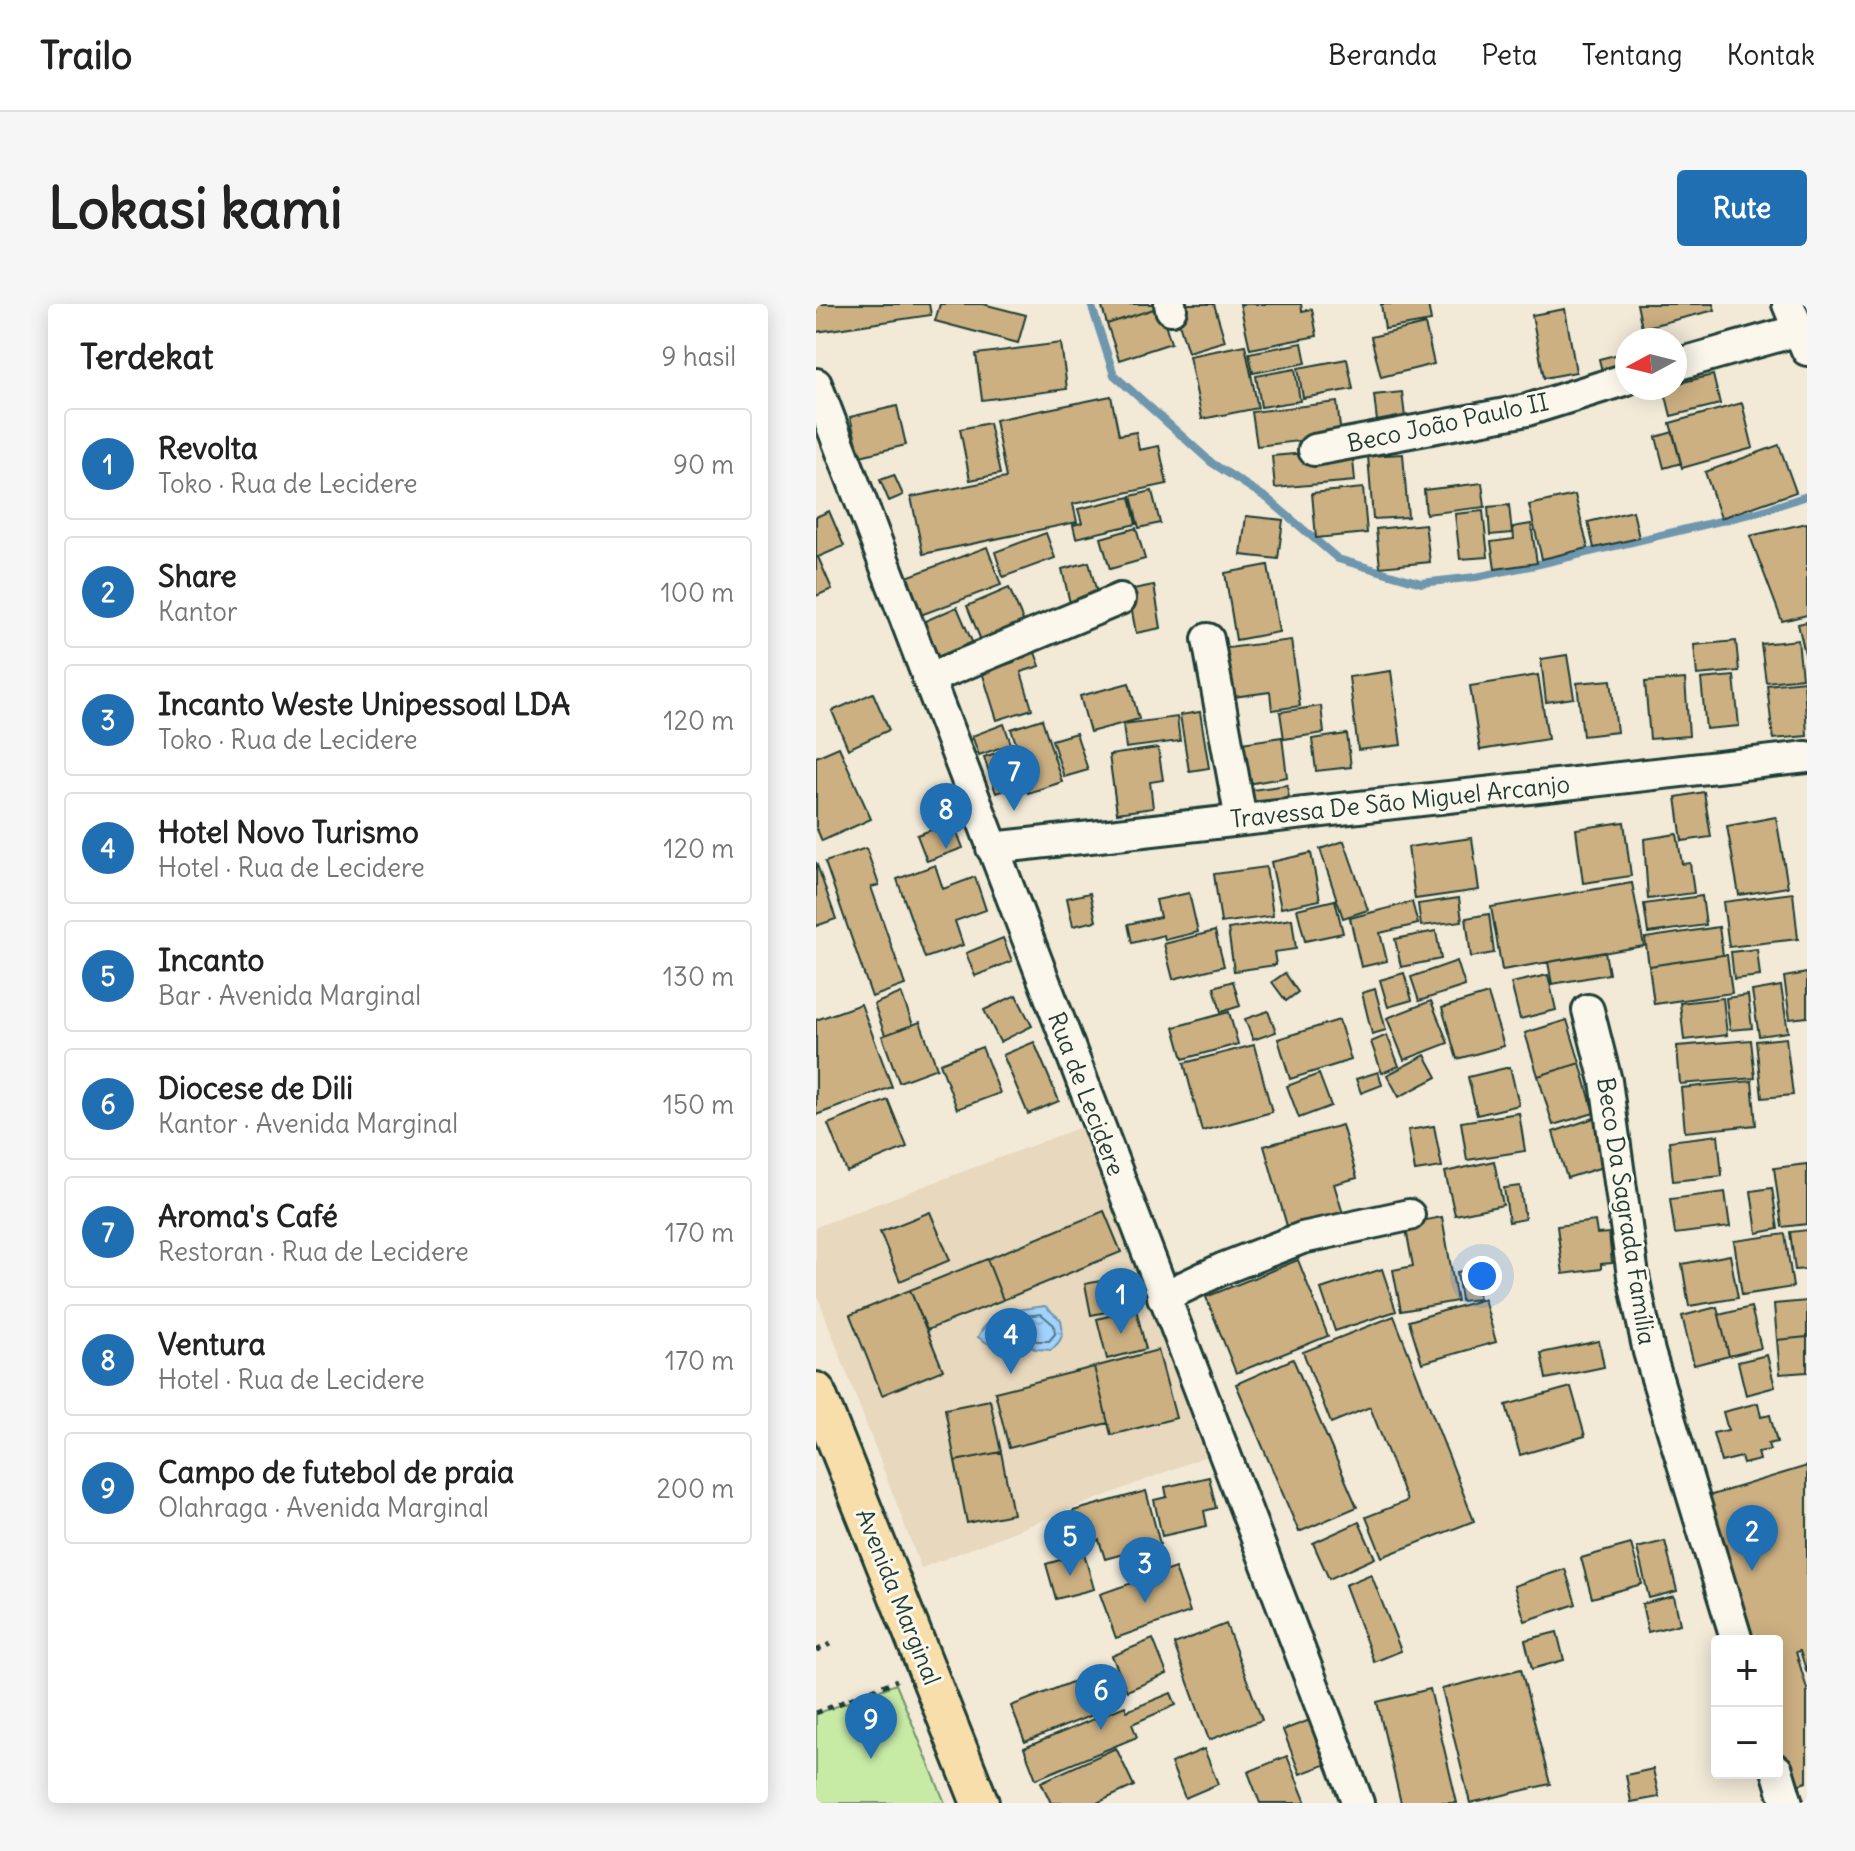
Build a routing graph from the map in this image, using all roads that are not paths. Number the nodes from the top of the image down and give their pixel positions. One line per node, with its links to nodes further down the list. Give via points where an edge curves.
1 (1798, 328): 2 (street)
2 (1687, 361)
3 (1615, 383): 5 (street, Beco João Paulo II, via 1527,410)
4 (816, 384): 8 (street, Rua de Lecidere)
5 (1314, 450)
6 (1120, 599): 8 (street)
7 (1208, 639): 10 (street)
8 (928, 679): 11 (street, Rua de Lecidere)
9 (1807, 759): 10 (street, Travessa De São Miguel Arcanjo)
10 (1241, 820): 11 (street, Travessa De São Miguel Arcanjo)
11 (992, 848): 14 (street, Rua de Lecidere)
12 (1588, 1010): 16 (street, Beco Da Sagrada Família, via 1606,1081 1649,1352)
13 (1409, 1215): 14 (street, via 1302,1238)
14 (1163, 1297): 19 (street, Rua de Lecidere)
15 (816, 1391): 18 (main road, Avenida Marginal)
16 (1735, 1635)
17 (1780, 1779): 20 (street)
18 (980, 1803)
19 (1358, 1803)
20 (1787, 1803)

